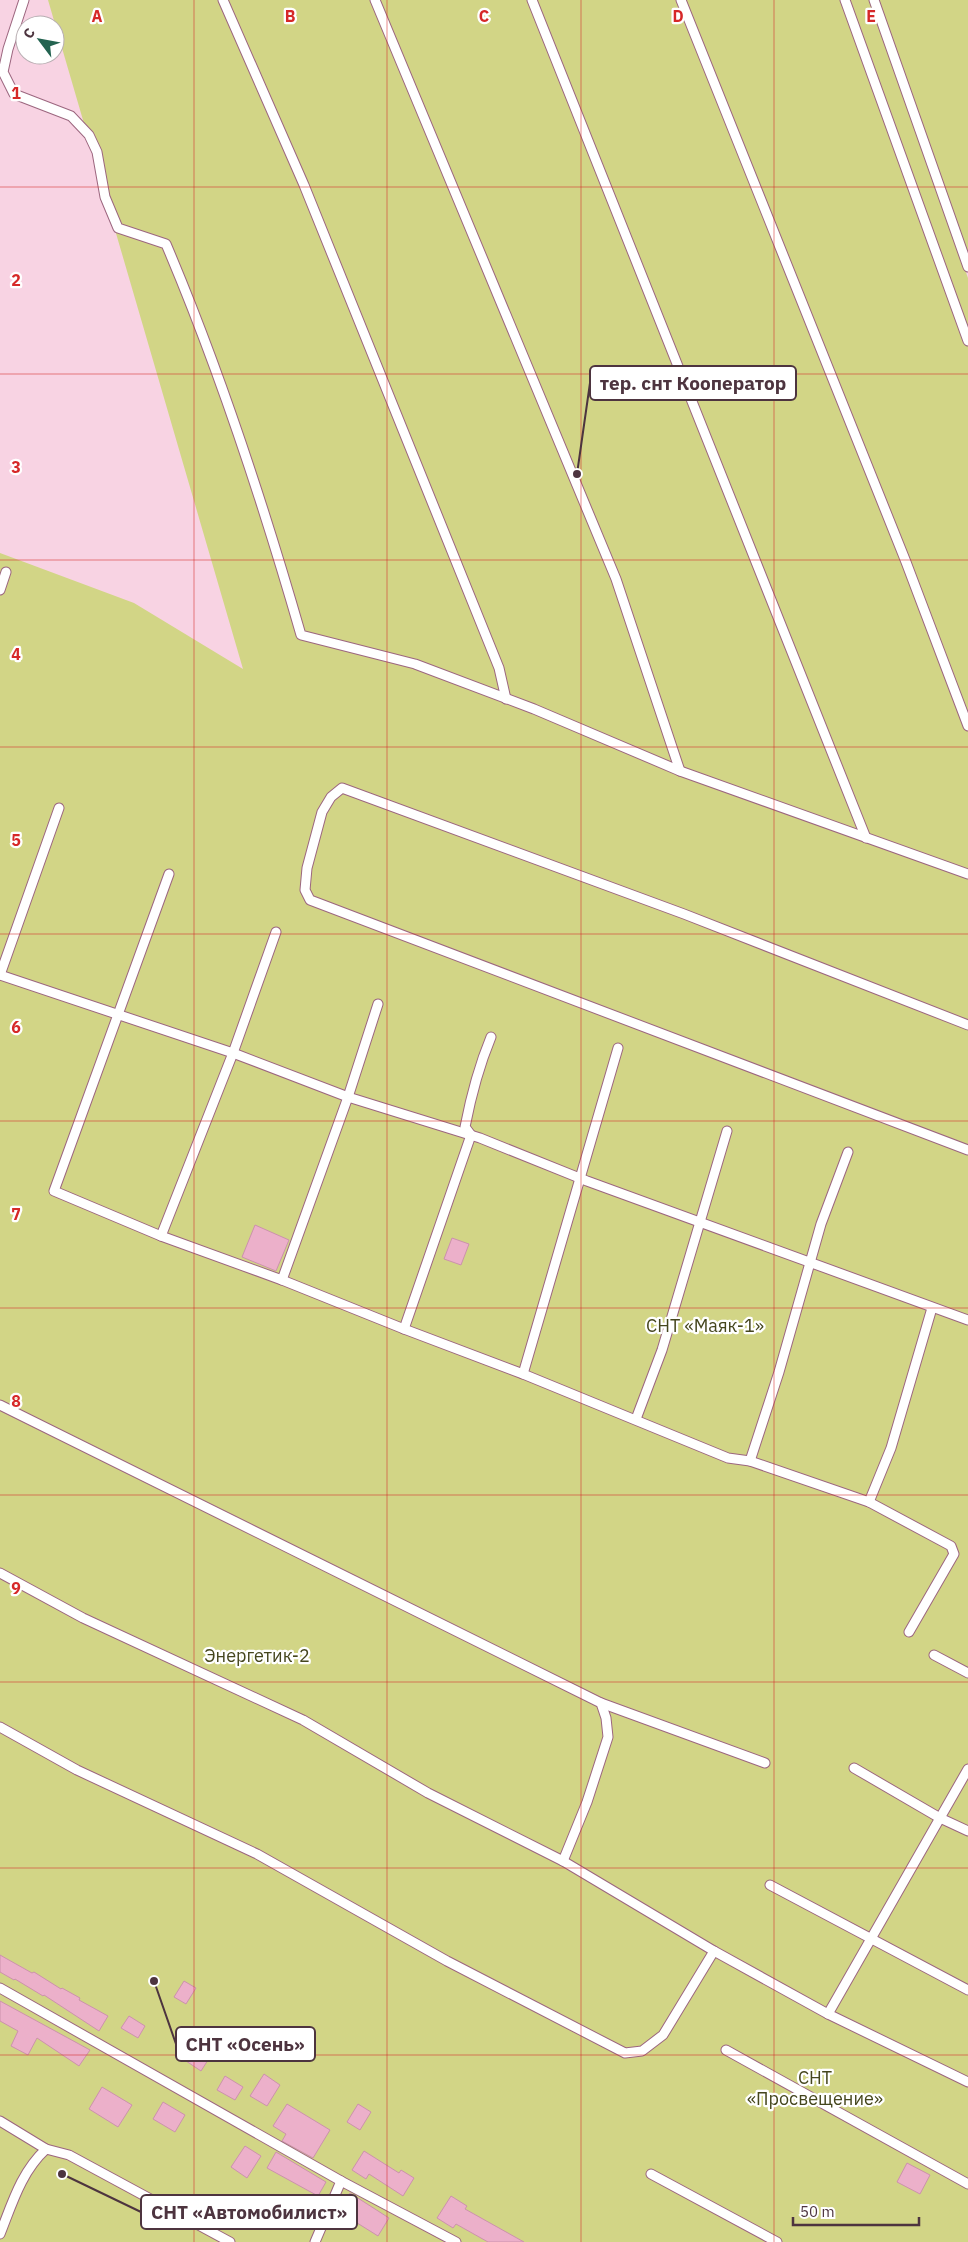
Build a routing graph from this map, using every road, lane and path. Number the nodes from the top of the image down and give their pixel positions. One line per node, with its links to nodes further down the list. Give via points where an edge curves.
1 (24, 0): 12 (lane, via 3,72 14,94 71,116 89,135 97,152 105,198 118,228 166,244 195,311 301,635 415,664)
2 (223, 0): 12 (lane, via 308,194 499,668)
3 (375, 0): 14 (lane, via 616,579)
4 (532, 0): 16 (lane)
5 (681, 0): 13 (lane)
6 (845, 0): 9 (lane)
7 (874, 0): 8 (lane)
8 (968, 267)
9 (968, 340)
10 (6, 572): 11 (lane)
11 (0, 590)
12 (506, 699): 14 (lane)
13 (968, 726)
14 (680, 770): 16 (lane)
15 (59, 808): 20 (lane)
16 (866, 838): 18 (lane)
17 (169, 874): 22 (lane)
18 (968, 874)
19 (276, 932): 26 (lane)
20 (0, 975): 22 (lane)
21 (378, 1004): 27 (lane)
22 (119, 1016): 26 (lane); 34 (lane, via 54,1191)
23 (968, 1025): 30 (lane, via 684,914 342,788 331,797 322,812 307,868 305,890 310,900)
24 (491, 1037): 29 (lane, via 482,1058 465,1127)
25 (618, 1048): 32 (lane)
26 (233, 1053): 27 (lane); 34 (lane)
27 (348, 1097): 29 (lane); 36 (lane)
28 (727, 1131): 33 (lane)
29 (470, 1136): 32 (lane); 39 (lane)
30 (968, 1150)
31 (848, 1152): 35 (lane)
32 (581, 1179): 33 (lane); 40 (lane)
33 (700, 1222): 35 (lane); 42 (lane, via 662,1350)
34 (161, 1236): 36 (lane)
35 (811, 1264): 37 (lane); 43 (lane)
36 (282, 1280): 39 (lane)
37 (932, 1308): 38 (lane); 44 (lane, via 891,1448)
38 (968, 1320)
39 (404, 1330): 40 (lane)
40 (523, 1374): 42 (lane)
41 (0, 1405): 49 (lane)
42 (636, 1419): 43 (lane, via 728,1458)
43 (750, 1461): 44 (lane)
44 (869, 1502): 46 (lane, via 951,1546 954,1554)
45 (0, 1573): 56 (lane, via 82,1618 303,1720 428,1793)
46 (909, 1632)
47 (934, 1655): 48 (lane)
48 (968, 1673)
49 (601, 1702): 51 (lane); 56 (lane, via 608,1736 587,1802)
50 (0, 1726): 59 (lane, via 77,1770 257,1854 447,1961 625,2053 642,2051 664,2035)
51 (765, 1763)
52 (854, 1768): 54 (lane)
53 (968, 1769): 54 (lane)
54 (940, 1818): 55 (lane); 58 (lane)
55 (968, 1831)
56 (563, 1861): 59 (lane)
57 (770, 1885): 58 (lane)
58 (872, 1939): 61 (lane); 62 (lane)
59 (714, 1951): 62 (lane)
60 (0, 1988): 68 (lane)
61 (968, 1990)
62 (828, 2014): 64 (lane)
63 (726, 2050): 69 (lane)
64 (968, 2082)
65 (0, 2121): 66 (lane)
66 (46, 2149): 70 (lane, via 22,2179); 71 (lane, via 69,2155)
67 (651, 2174): 74 (lane)
68 (341, 2182): 72 (lane); 73 (lane)
69 (968, 2184)
70 (0, 2234)
71 (230, 2242)
72 (315, 2242)
73 (456, 2242)
74 (777, 2242)

